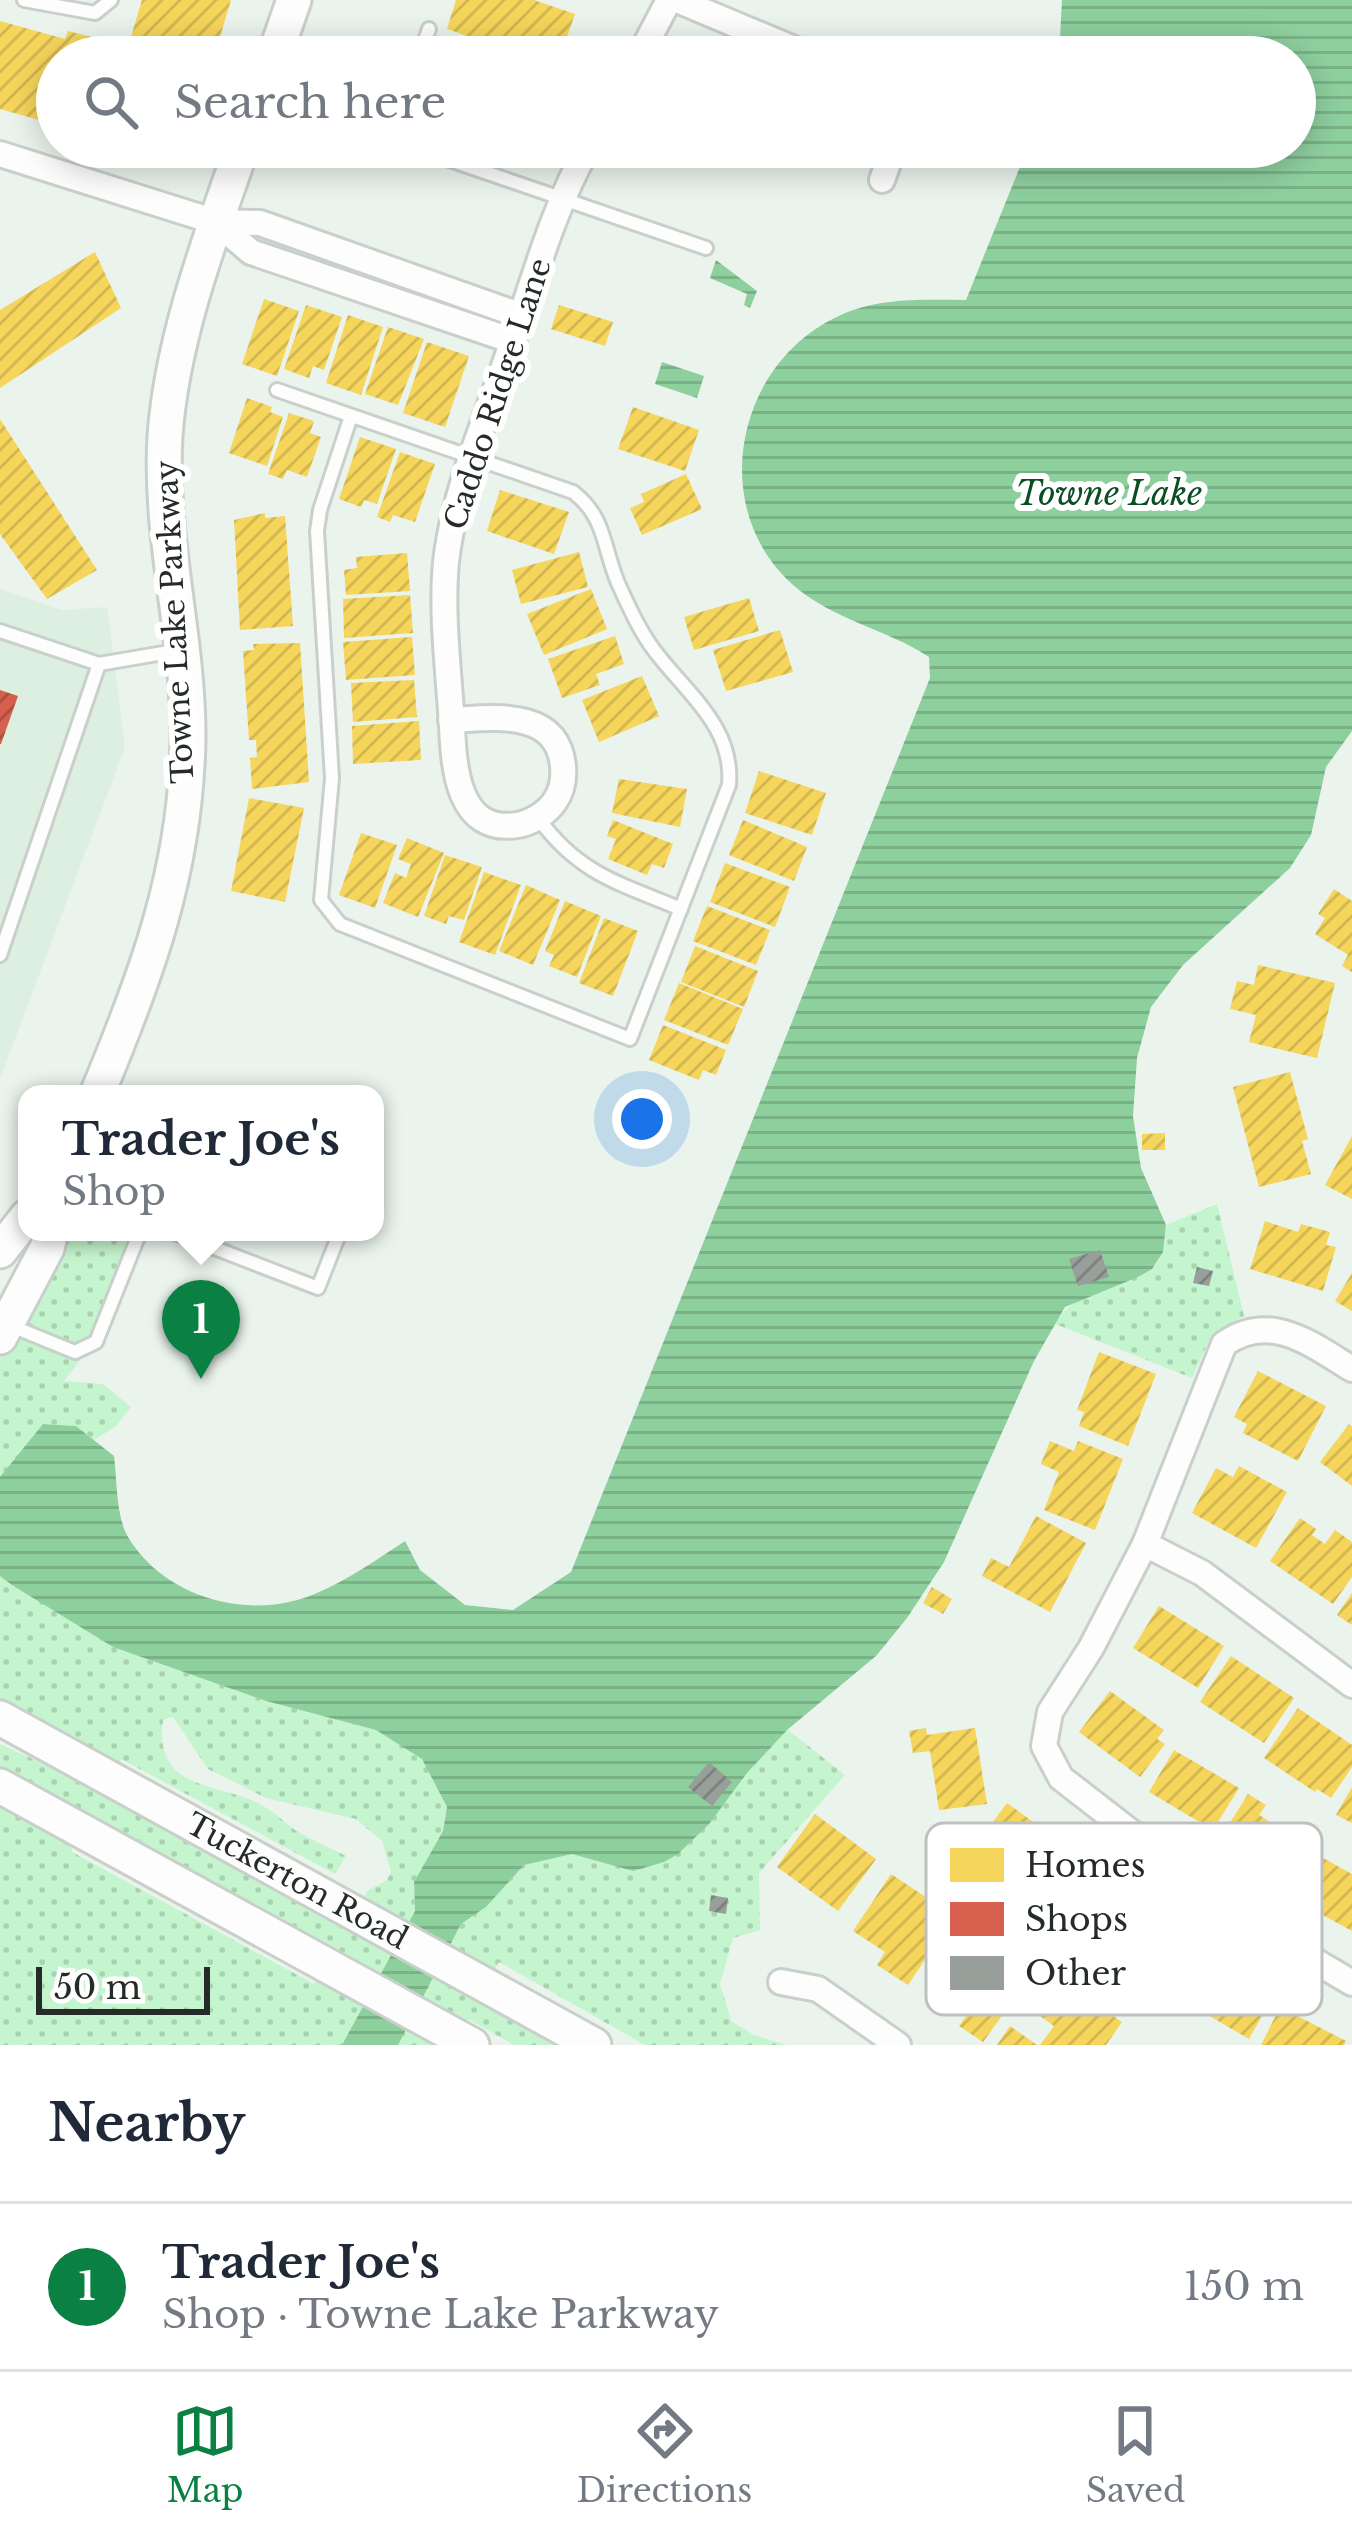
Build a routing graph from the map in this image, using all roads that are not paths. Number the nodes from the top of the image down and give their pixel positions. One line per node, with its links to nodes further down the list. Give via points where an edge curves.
1 (24, 0): 2 (lane, via 95,13)
2 (111, 0)
3 (294, 0): 6 (main road)
4 (673, 0): 8 (street); 9 (street)
5 (429, 29): 7 (lane)
6 (281, 36)
7 (426, 36)
8 (652, 36)
9 (761, 36)
10 (0, 154): 11 (street)
11 (36, 165)
12 (44, 168): 19 (street)
13 (235, 168): 19 (main road, Towne Lake Parkway)
14 (474, 168): 18 (lane)
15 (577, 168): 18 (street, Caddo Ridge Lane)
16 (886, 168): 17 (street)
17 (882, 180)
18 (562, 198): 20 (lane); 21 (street, Caddo Ridge Lane)
19 (216, 222): 21 (street, via 260,223); 22 (street, via 251,251); 27 (main road, Towne Lake Parkway, via 179,350 165,434 164,522)
20 (706, 248)
21 (522, 316): 22 (street, Caddo Ridge Lane)
22 (513, 341): 25 (street, Caddo Ridge Lane)
23 (277, 390): 24 (lane)
24 (351, 416): 25 (lane); 31 (lane, via 317,531 332,778 321,900 340,924 630,1039)
25 (472, 458): 29 (street, Caddo Ridge Lane, via 446,566); 31 (lane, via 589,504 651,646 727,745 729,785)
26 (0, 631): 28 (lane)
27 (182, 649): 28 (lane); 33 (main road, Towne Lake Parkway, via 188,733 173,884)
28 (99, 664): 32 (lane)
29 (452, 720): 30 (street, Caddo Ridge Lane, via 454,774 468,806 496,824); 30 (street, via 509,717 553,739 563,783)
30 (538, 818): 31 (lane, via 575,861)
31 (681, 909)
32 (0, 955)
33 (102, 1085)
34 (47, 1241): 38 (main road)
35 (136, 1241): 38 (lane, via 96,1342 75,1352)
36 (195, 1241): 37 (lane, via 318,1288)
37 (336, 1241)
38 (4, 1331)
39 (1352, 1369): 40 (street, via 1283,1332 1242,1331 1224,1343)
40 (1145, 1544): 41 (street, via 1202,1573); 44 (street, via 1050,1712 1044,1746 1061,1778)
41 (1352, 1685)
42 (0, 1718): 49 (main road, Tuckerton Road)
43 (0, 1786): 48 (main road, Tuckerton Road)
44 (1120, 1823)
45 (1322, 1966): 47 (street)
46 (782, 1982): 50 (street, via 818,1990)
47 (1352, 1984)
48 (472, 2045)
49 (594, 2045)
50 (898, 2045)

